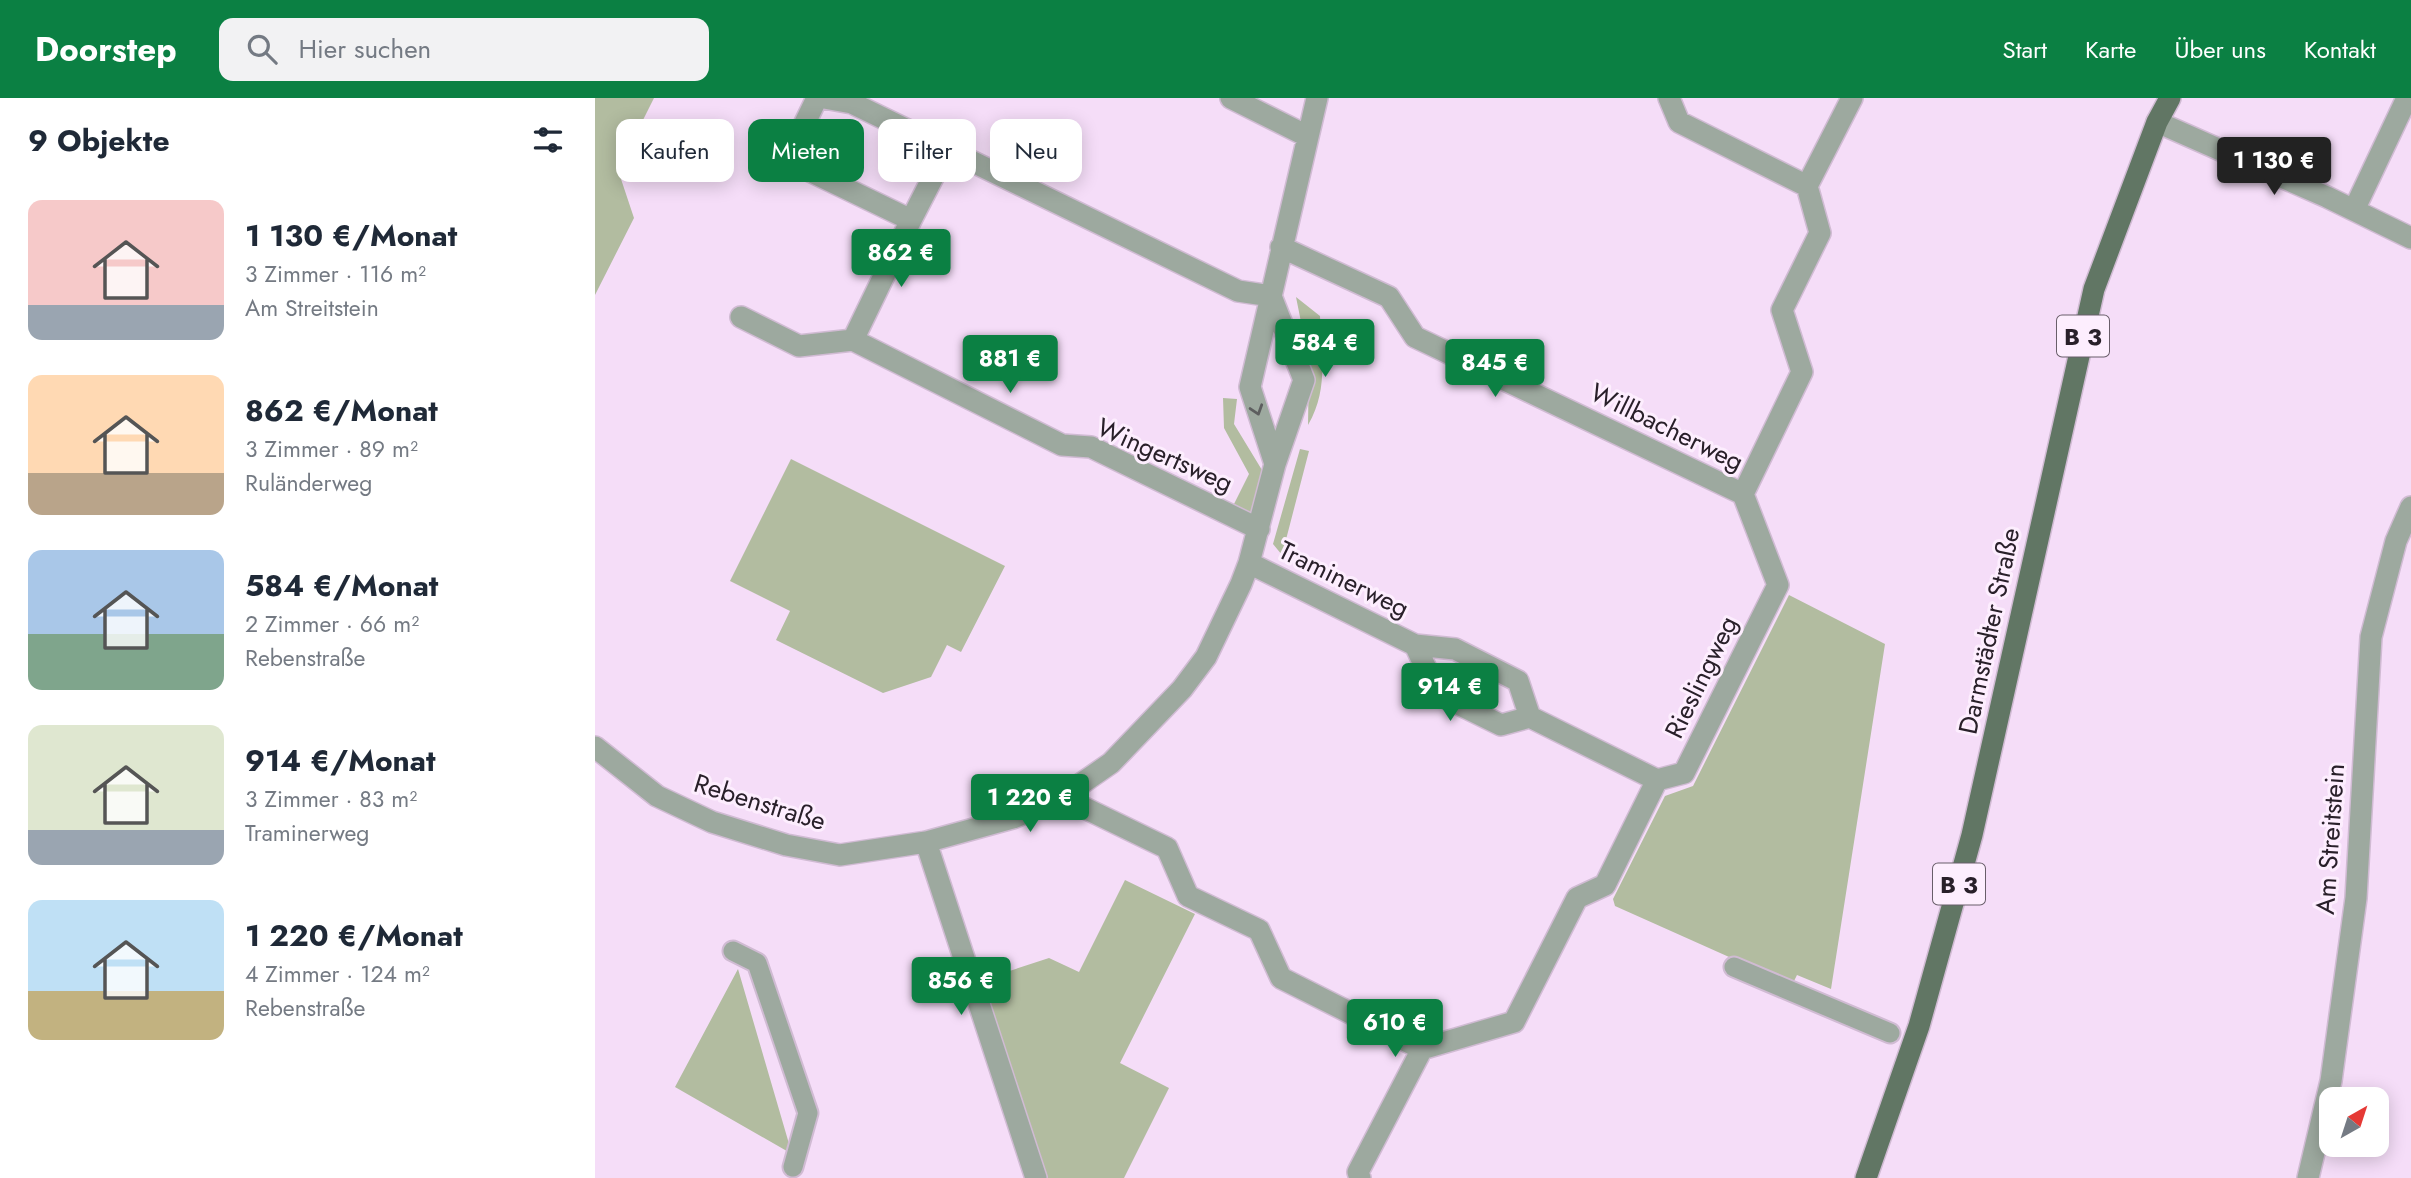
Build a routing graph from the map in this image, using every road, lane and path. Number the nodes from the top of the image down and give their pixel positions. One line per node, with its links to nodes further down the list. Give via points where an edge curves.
1 (817, 98): 17 (street, via 787,160)
2 (824, 98): 9 (street)
3 (1231, 98): 12 (street)
4 (1317, 98): 12 (street)
5 (1669, 98): 15 (street, via 1679,122)
6 (1853, 98): 15 (street)
7 (2170, 98): 11 (main road, Darmstädter Straße / B 3)
8 (2407, 98): 16 (street)
9 (853, 101): 10 (street)
10 (888, 119)
11 (2157, 122): 16 (street); 41 (main road, Darmstädter Straße / B 3, via 2094,289 1972,835 1919,1026)
12 (1307, 136): 19 (street)
13 (976, 164): 20 (street, via 1238,291)
14 (931, 182): 17 (street)
15 (1807, 186): 24 (street, via 1820,233 1782,310 1802,372)
16 (2354, 211): 18 (street)
17 (911, 220): 22 (street)
18 (2411, 238)
19 (1281, 247): 20 (street); 24 (street, Willbacherweg, via 1389,297 1415,337)
20 (1271, 296): 23 (street, one-way to 23, via 1250,387); 23 (street, Rebenstraße, via 1304,380)
21 (741, 317): 22 (street, via 799,346)
22 (853, 340): 26 (street, Wingertsweg, via 1062,445 1091,447)
23 (1275, 464): 26 (street, Rebenstraße)
24 (1743, 494): 31 (street, Rieslingweg, via 1778,585 1684,773)
25 (2411, 507): 42 (street, Am Streitstein, via 2396,541 2371,637 2356,898 2331,1081)
26 (1259, 529): 27 (street, Rebenstraße)
27 (1249, 563): 28 (street, Traminerweg); 32 (street, Rebenstraße, via 1206,657 1182,689 1111,763)
28 (1415, 645): 29 (street, Traminerweg, via 1455,649 1518,681); 29 (street, Traminerweg, via 1438,694 1501,725)
29 (1530, 717): 31 (street)
30 (598, 756): 33 (street, Rebenstraße, via 657,796 712,822 786,845 840,855)
31 (1657, 780): 37 (street, via 1605,885 1577,898 1514,1022)
32 (1062, 797): 33 (street, Rebenstraße, via 1013,818); 37 (street, via 1167,848 1188,896 1259,930 1281,978)
33 (926, 842): 39 (street)
34 (733, 951): 38 (lane, via 757,963 809,1113)
35 (1734, 967): 36 (lane)
36 (1890, 1033)
37 (1422, 1049): 40 (street, via 1358,1172)
38 (793, 1167)
39 (1037, 1178)
40 (1360, 1178)
41 (1866, 1178)
42 (2308, 1178)

